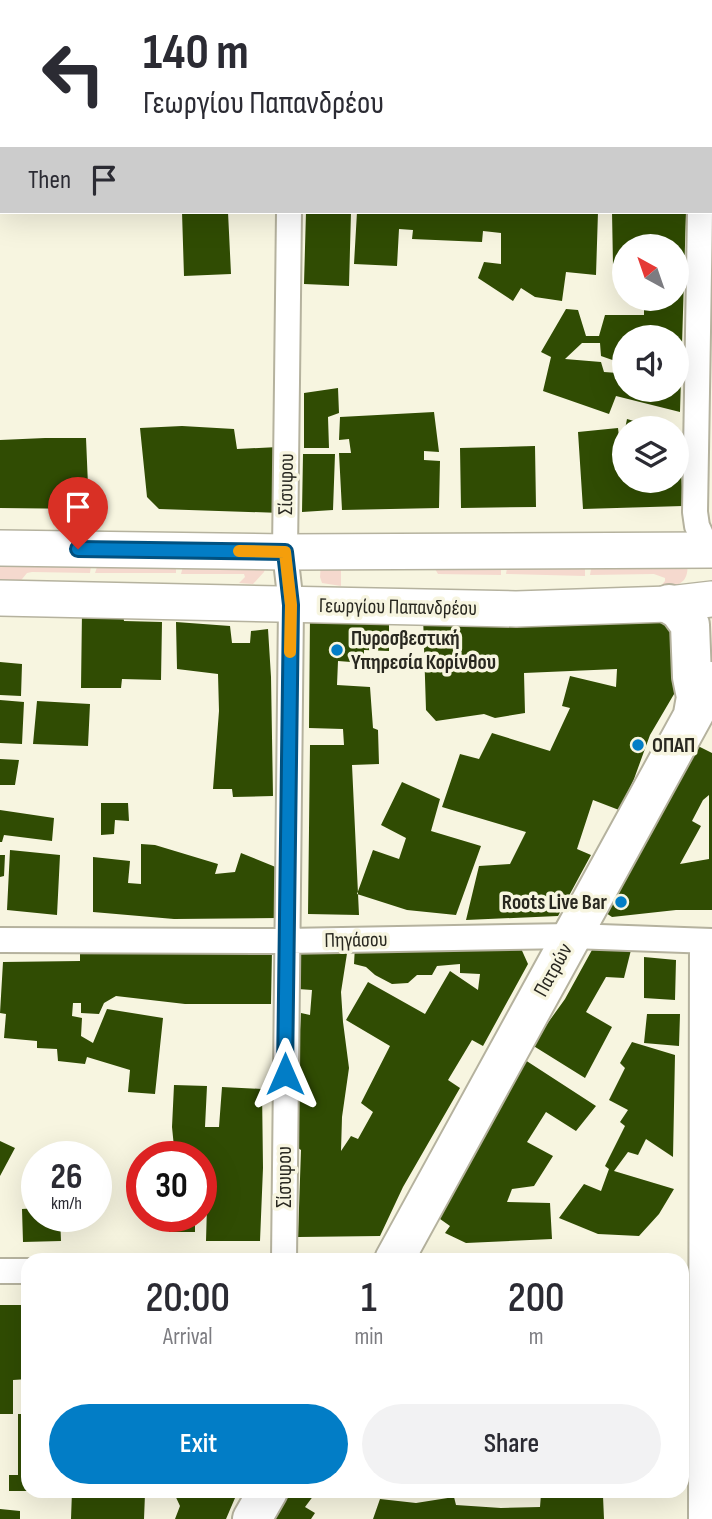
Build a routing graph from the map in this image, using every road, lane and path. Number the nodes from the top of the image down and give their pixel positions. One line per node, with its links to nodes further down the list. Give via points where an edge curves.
1 (289, 214): 4 (street, Σίσυφου)
2 (700, 214): 5 (street, via 695,512)
3 (0, 548): 4 (street)
4 (285, 552): 5 (street); 9 (street, Σίσυφου)
5 (711, 553)
6 (0, 598): 9 (street, Γεωργίου Παπανδρέου)
7 (712, 599): 8 (street, Γεωργίου Παπανδρέου)
8 (669, 604): 9 (street, Γεωργίου Παπανδρέου, via 516,609); 11 (main road, via 680,610 690,625 696,697)
9 (291, 605): 14 (street, Σίσυφου)
10 (712, 681): 11 (main road, Πατρών)
11 (693, 716): 12 (main road, Πατρών)
12 (572, 936): 14 (street, Πηγάσου); 15 (street, Πηγάσου); 17 (main road, Πατρών)
13 (0, 940): 14 (street, Πηγάσου)
14 (286, 941): 16 (street, Σίσυφου)
15 (707, 941): 20 (street)
16 (284, 1253)
17 (398, 1253)
18 (0, 1271): 19 (street)
19 (21, 1271)
20 (698, 1271): 23 (street)
21 (264, 1498): 22 (main road)
22 (252, 1519)
23 (701, 1519)

